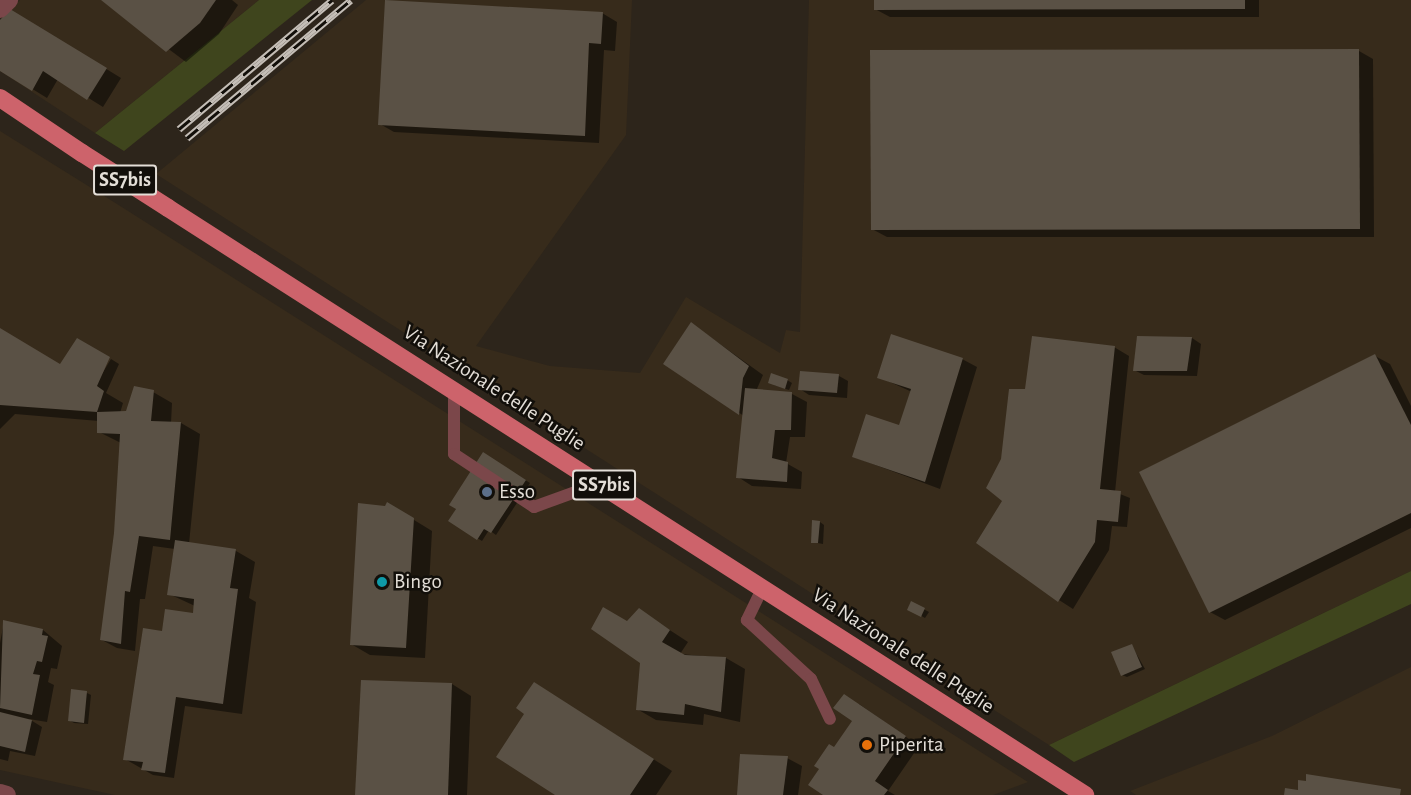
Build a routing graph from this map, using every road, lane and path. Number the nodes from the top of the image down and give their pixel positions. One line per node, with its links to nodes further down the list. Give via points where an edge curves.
1 (9, 0): 2 (street)
2 (0, 9)
3 (0, 98): 4 (main road, Via Nazionale delle Puglie / SS7bis, bridge)
4 (454, 389): 5 (main road, Via Nazionale delle Puglie / SS7bis); 5 (lane, via 453,454 534,507)
5 (600, 483): 6 (main road, Via Nazionale delle Puglie / SS7bis)
6 (763, 587): 7 (lane, via 747,620 812,679); 10 (main road, Via Nazionale delle Puglie / SS7bis)
7 (830, 719)
8 (0, 794): 9 (street)
9 (7, 795)
10 (1085, 795)

